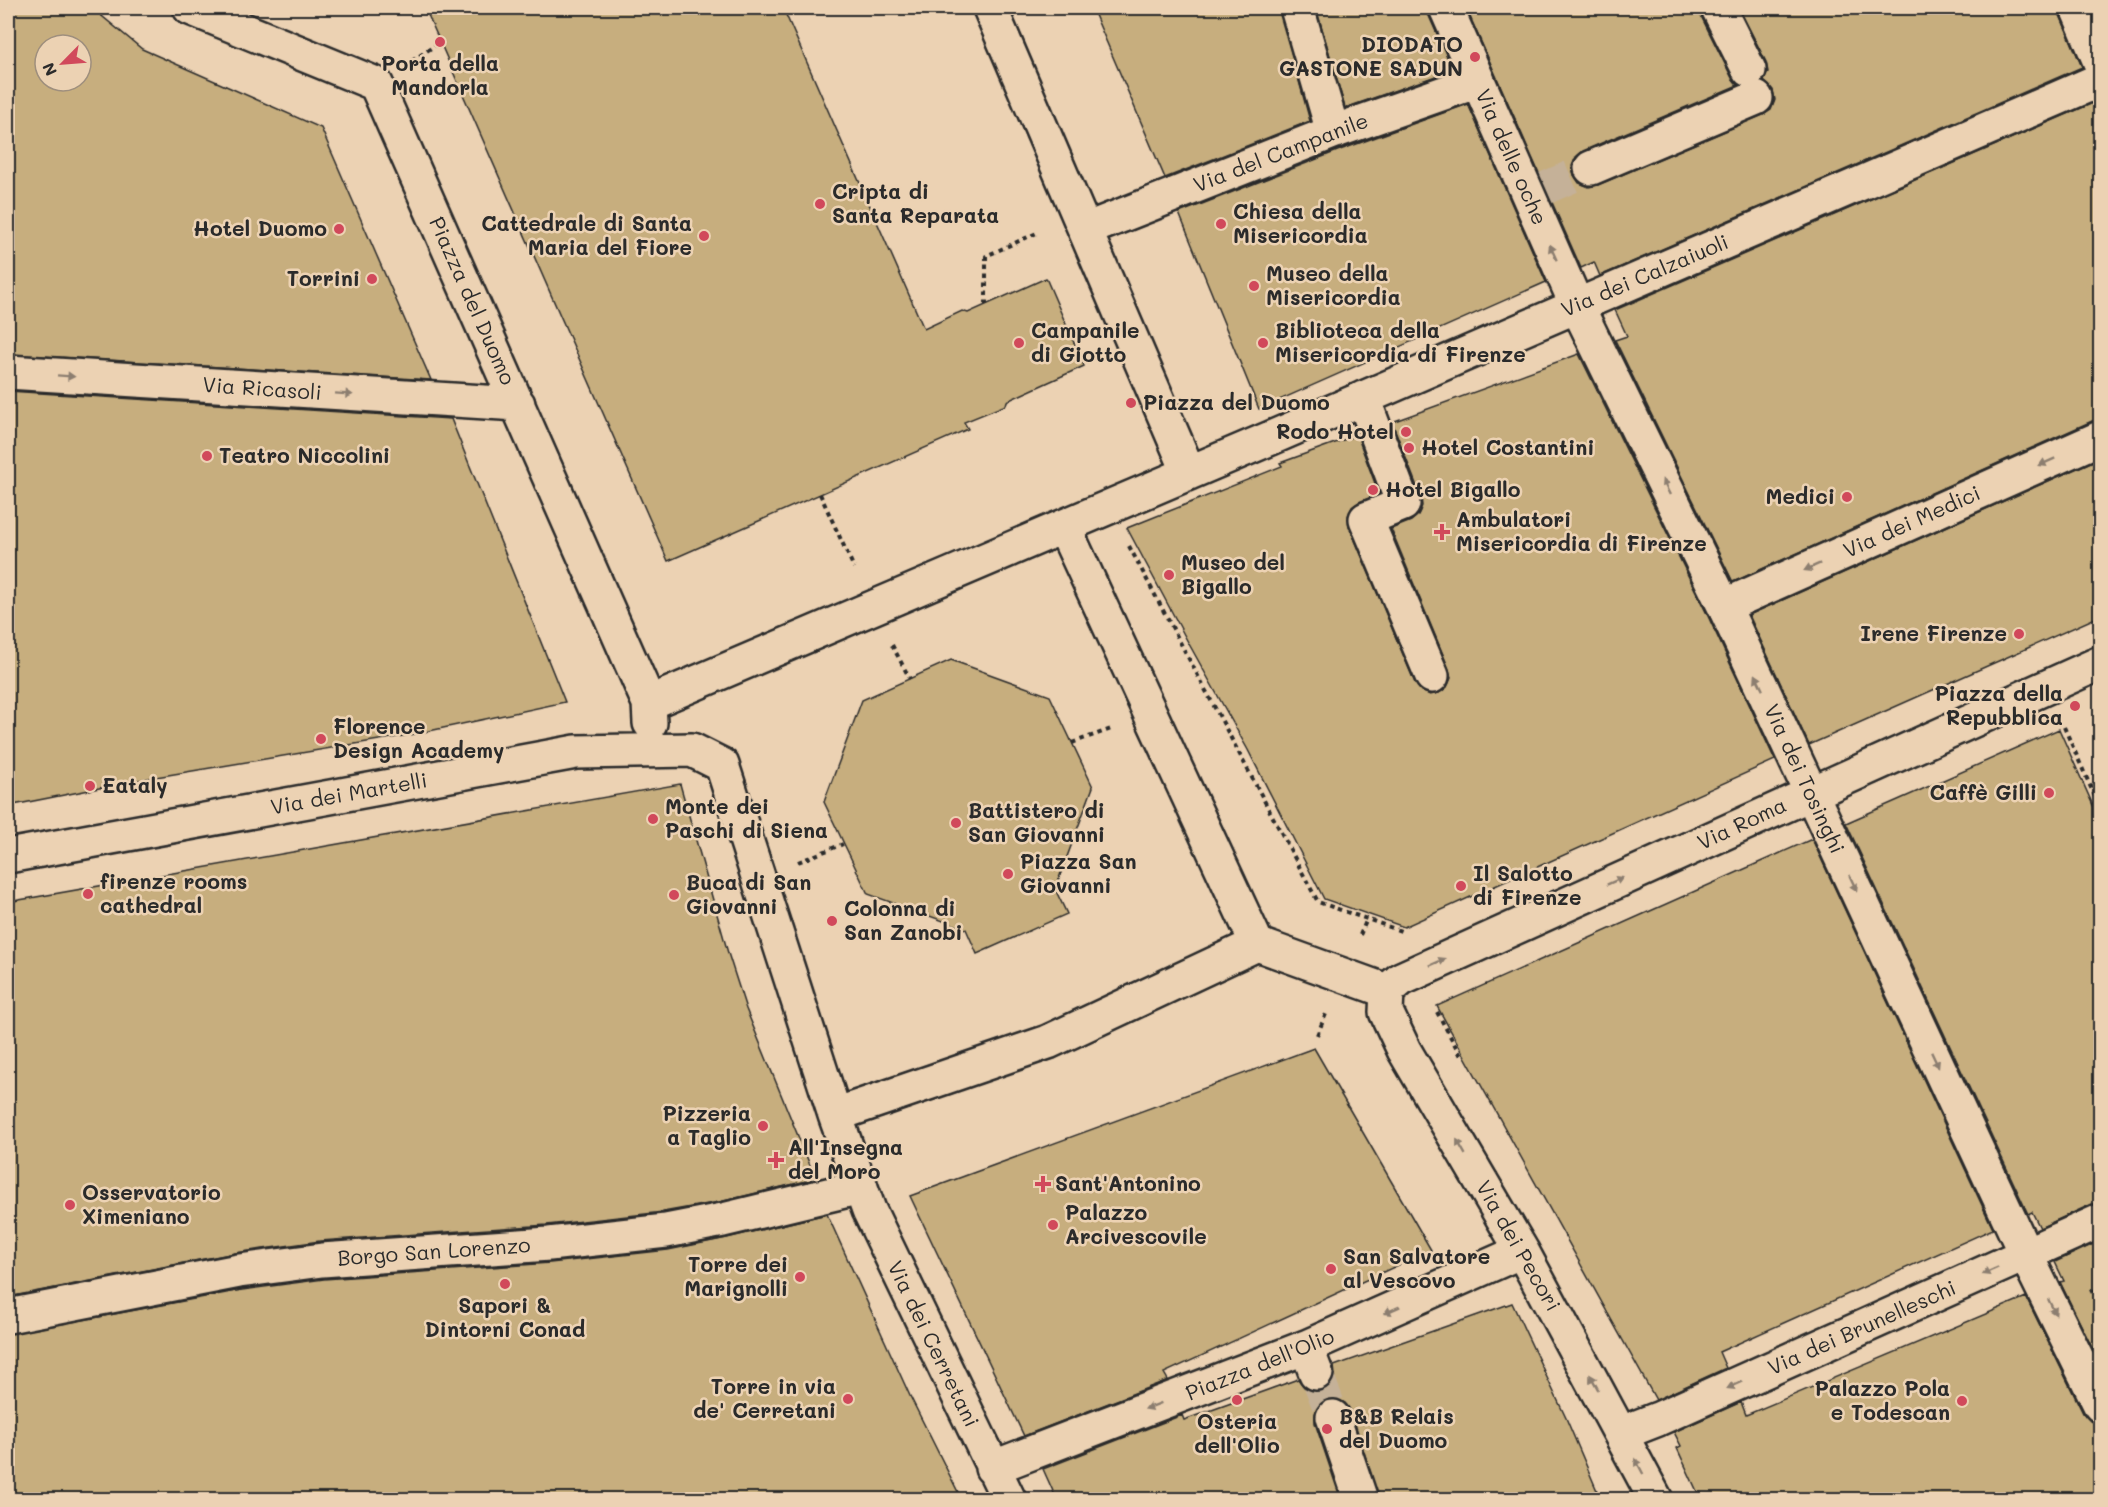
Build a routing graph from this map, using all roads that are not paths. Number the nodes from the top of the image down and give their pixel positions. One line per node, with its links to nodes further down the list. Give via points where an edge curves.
1 (190, 8): 16 (street, Piazza del Duomo, via 376,84)
2 (990, 8): 12 (street)
3 (1297, 8): 10 (street)
4 (1446, 8): 9 (street, Via delle oche)
5 (1718, 8): 11 (street, via 1753,84)
6 (2077, 8): 7 (street)
7 (2100, 62)
8 (2100, 80): 13 (street, Via dei Calzaiuoli)
9 (1478, 81): 10 (street, Via del Campanile); 13 (street, Via delle oche, one-way to 9, via 1534,193)
10 (1333, 132): 12 (street, Via del Campanile)
11 (1591, 168)
12 (1082, 222): 18 (street)
13 (1577, 306): 15 (street, Via dei Calzaiuoli); 20 (street, Via dei Tosinghi, one-way to 13)
14 (8, 372): 16 (street, Via Ricasoli, one-way to 16)
15 (1363, 398): 18 (street, Via dei Calzaiuoli); 22 (street, via 1404,504 1366,519)
16 (518, 404): 23 (street, Piazza del Duomo)
17 (2100, 438): 20 (street, Via dei Medici, one-way to 20)
18 (1189, 473): 19 (street, via 1109,507)
19 (1070, 539): 23 (street); 27 (street)
20 (1724, 606): 25 (street, Via dei Tosinghi, one-way to 20)
21 (2100, 663): 25 (street, Via Roma)
22 (1432, 676)
23 (649, 703): 24 (street, Piazza del Duomo)
24 (651, 751): 26 (street, Via dei Martelli, via 576,752); 29 (street, Via dei Martelli, via 692,750 722,765)
25 (1810, 792): 28 (street, Via Roma, one-way to 25, via 1401,979); 33 (street, Via dei Tosinghi, one-way to 33)
26 (8, 856)
27 (1257, 944): 28 (street); 29 (street, via 1048,1042)
28 (1387, 991): 32 (street, Via dei Pecori, one-way to 28, via 1404,1050 1386,1012)
29 (835, 1115): 30 (street)
30 (861, 1187): 34 (street, Borgo San Lorenzo, via 666,1231 239,1270); 38 (street, Via dei Cerretani)
31 (2100, 1221): 33 (street, Via dei Brunelleschi)
32 (1522, 1251): 37 (street, Via dei Pecori, one-way to 32); 38 (street, Piazza dell'Olio, one-way to 38, via 1311,1360)
33 (2026, 1255): 35 (street, Via dei Tosinghi, one-way to 35); 37 (street, Via dei Brunelleschi, one-way to 37)
34 (8, 1316)
35 (2100, 1405)
36 (1333, 1417): 40 (street)
37 (1622, 1433): 41 (street, Via dei Pecori, one-way to 37)
38 (992, 1468): 39 (street, Via dei Cerretani)
39 (1009, 1500)
40 (1361, 1500)
41 (1656, 1500)

